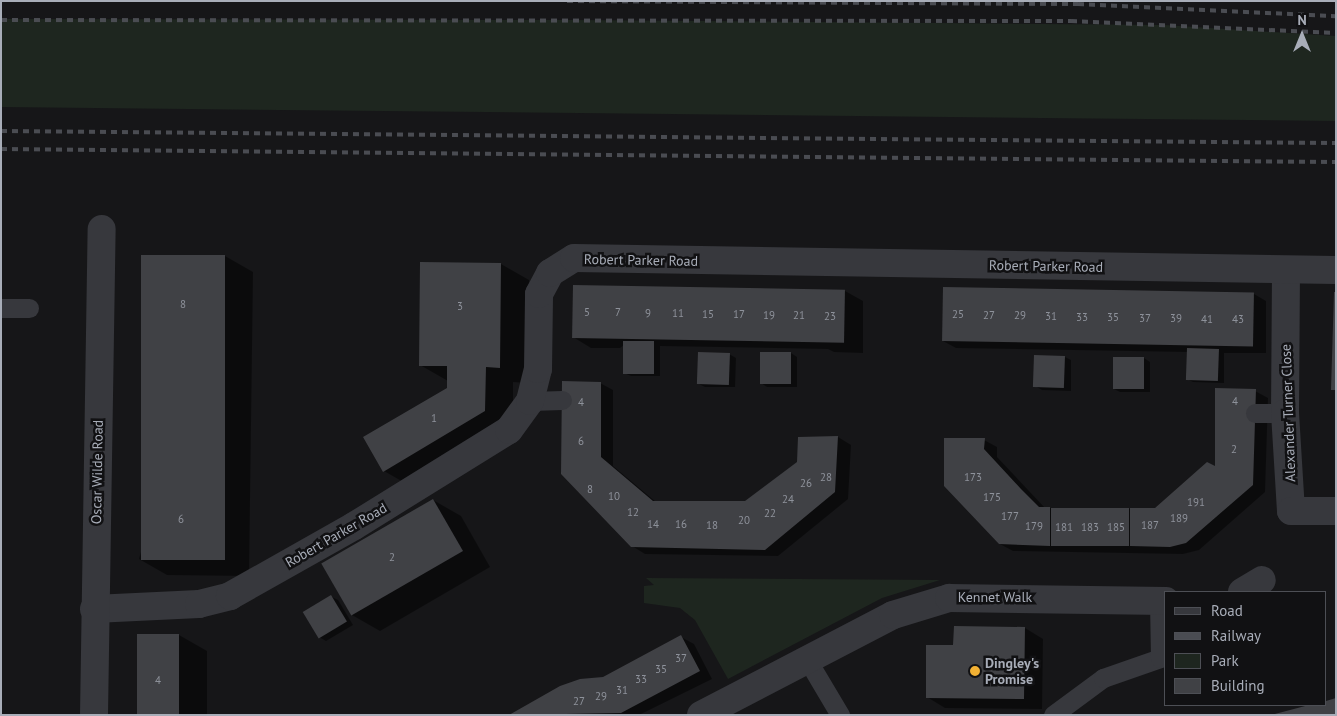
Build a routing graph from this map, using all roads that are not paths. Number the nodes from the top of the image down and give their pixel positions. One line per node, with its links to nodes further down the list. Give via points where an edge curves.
1 (102, 228): 12 (street, Oscar Wilde Road)
2 (1286, 270): 3 (street, Robert Parker Road); 7 (street, Robert Parker Road, via 574,258 550,273 538,294 538,369); 9 (street, Alexander Turner Close)
3 (1336, 270)
4 (1, 308): 5 (lane)
5 (30, 308)
6 (562, 400): 7 (lane)
7 (530, 401): 12 (street, Robert Parker Road, via 508,430 354,526 230,596 199,604)
8 (1255, 413): 9 (lane)
9 (1285, 413): 10 (street, Alexander Turner Close, via 1291,511)
10 (1336, 511)
11 (1162, 601): 13 (street, Kennet Walk, via 948,598 893,615); 17 (lane, via 1160,658 1104,678)
12 (94, 609): 14 (street, Oscar Wilde Road)
13 (808, 661): 15 (street, Kennet Walk); 16 (lane)
14 (94, 715)
15 (702, 715)
16 (840, 715)
17 (1053, 715)

